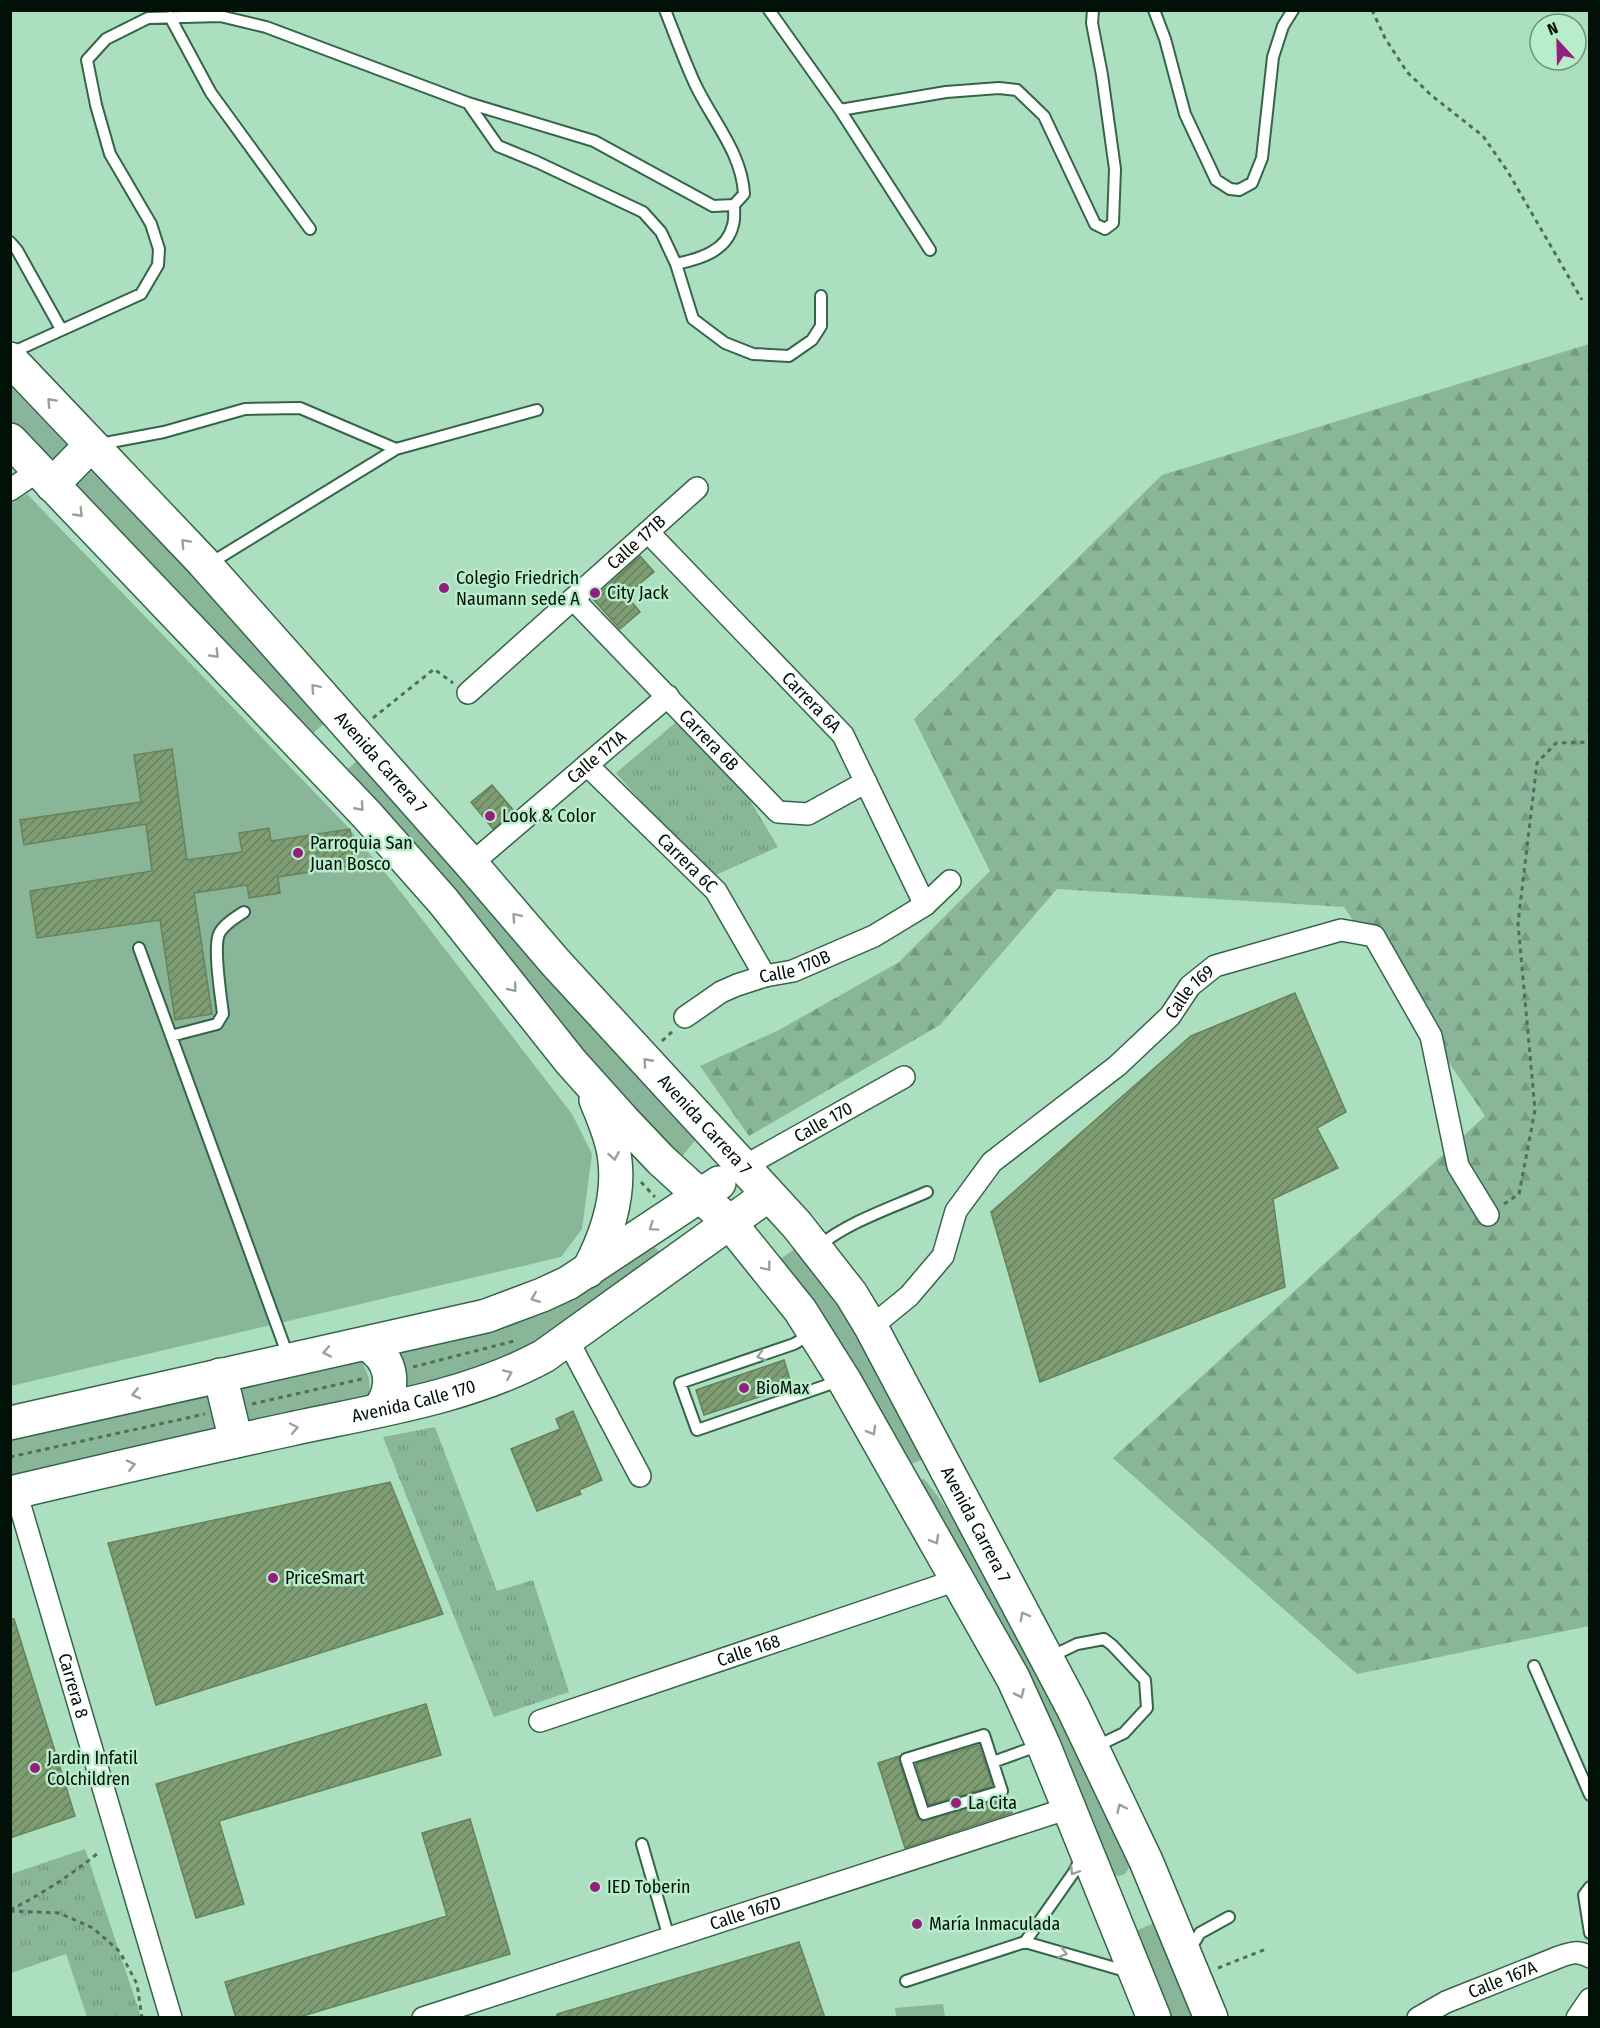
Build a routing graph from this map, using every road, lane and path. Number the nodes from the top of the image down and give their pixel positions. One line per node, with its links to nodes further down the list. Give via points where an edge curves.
1 (664, 10): 10 (lane, via 695,85 743,177 744,194)
2 (769, 10): 9 (lane)
3 (1093, 10): 9 (lane, via 1115,169 1113,223 1105,229 1095,224 1044,116 1017,90 946,92)
4 (1154, 10): 5 (lane, via 1185,114 1216,180 1239,190 1252,183 1262,158 1273,57)
5 (1293, 10)
6 (1372, 10): 16 (path, via 1384,38 1407,72 1482,136 1508,172)
7 (170, 17): 8 (lane, via 220,16 266,27); 11 (lane, via 211,93); 17 (lane, via 148,18 106,39 87,60 110,154 151,224 159,249 158,266 141,294)
8 (468, 103): 10 (lane, via 594,141 712,206); 14 (lane, via 498,146 643,212 661,232)
9 (840, 110): 13 (lane)
10 (734, 205): 14 (lane, via 734,225 723,246 696,260)
11 (310, 229)
12 (10, 242): 17 (lane)
13 (930, 250)
14 (676, 264): 15 (lane, via 693,319 725,343 753,354 789,356 812,340 821,326)
15 (821, 296)
16 (1582, 300)
17 (61, 329): 18 (lane)
18 (10, 354)
19 (10, 359): 22 (main road, Avenida Carrera 7, one-way to 19)
20 (537, 410): 23 (lane)
21 (10, 440): 24 (main road)
22 (91, 445): 23 (lane, via 164,432 245,409 300,408); 24 (main road); 28 (main road, Avenida Carrera 7, one-way to 22)
23 (396, 449): 28 (lane)
24 (45, 478): 26 (street); 34 (main road, one-way to 34)
25 (698, 488): 27 (street, Calle 171B)
26 (10, 490)
27 (648, 532): 29 (street, Calle 171B); 36 (street, Carrera 6A, via 843,735)
28 (206, 566): 32 (main road, Avenida Carrera 7, one-way to 28)
29 (573, 599): 30 (street, Calle 171B); 31 (street, Carrera 6B)
30 (468, 693): 32 (path, via 434,669)
31 (668, 696): 35 (street, Calle 171A); 36 (street, Carrera 6B, via 778,812 808,814)
32 (361, 728): 34 (main road); 37 (main road, Avenida Carrera 7)
33 (1590, 742): 54 (path, via 1557,743 1537,763 1518,923 1535,1110 1519,1194)
34 (321, 764): 47 (main road, one-way to 47, via 443,901)
35 (587, 765): 37 (street, Calle 171A); 42 (street, Carrera 6C, via 716,891)
36 (866, 782): 39 (street, Carrera 6A)
37 (471, 864): 45 (main road, Avenida Carrera 7, one-way to 37)
38 (950, 881): 39 (street, Calle 170B)
39 (926, 905): 42 (street, Calle 170B, via 874,936 793,971)
40 (244, 912): 44 (lane, via 219,933 223,1014 220,1020 206,1028)
41 (139, 948): 44 (lane)
42 (765, 976): 43 (street, Calle 170B, via 721,992)
43 (685, 1017): 45 (path)
44 (171, 1036): 62 (lane)
45 (644, 1059): 48 (main road, Avenida Carrera 7, one-way to 45)
46 (904, 1077): 48 (street, Calle 170)
47 (589, 1081): 51 (main road, via 654,1152); 57 (main road, one-way to 57, via 616,1166 609,1225)
48 (743, 1167): 51 (main road); 52 (main road, Avenida Carrera 7)
49 (638, 1179): 53 (path)
50 (927, 1192): 56 (lane, via 869,1217)
51 (702, 1195): 55 (main road); 57 (main road, one-way to 57)
52 (768, 1195): 55 (main road, Avenida Calle 170); 56 (main road, Avenida Carrera 7)
53 (658, 1200)
54 (1488, 1215): 58 (street, Calle 169, via 1458,1166 1431,1036 1374,936 1341,930 1215,966 1190,986 1170,1016 1117,1066 992,1162 956,1211 943,1256 909,1296)
55 (729, 1222): 59 (main road, one-way to 59); 60 (main road, Avenida Calle 170)
56 (816, 1248): 58 (main road, Avenida Carrera 7)
57 (588, 1271): 61 (main road, one-way to 61, via 542,1295 486,1316)
58 (871, 1327): 68 (main road, Avenida Carrera 7)
59 (814, 1332): 64 (main road); 64 (lane, one-way to 64, via 794,1344 680,1383 697,1430)
60 (567, 1339): 65 (main road, Avenida Calle 170, one-way to 60, via 499,1378 544,1356); 69 (street)
61 (367, 1344): 62 (main road, one-way to 62); 65 (main road, via 382,1356 390,1373 389,1394)
62 (289, 1359): 63 (main road)
63 (220, 1375): 66 (main road, one-way to 66); 67 (main road)
64 (844, 1380): 70 (main road, one-way to 70)
65 (379, 1410): 67 (main road, Avenida Calle 170, one-way to 65)
66 (10, 1423)
67 (236, 1441): 71 (main road, Avenida Calle 170, one-way to 67)
68 (948, 1475): 70 (main road, via 927,1468 918,1471); 73 (main road, Avenida Carrera 7, one-way to 68)
69 (640, 1476)
70 (906, 1489): 72 (main road, one-way to 72)
71 (13, 1493): 100 (street, Carrera 8)
72 (957, 1580): 75 (street, Calle 168); 76 (main road, one-way to 76, via 998,1649)
73 (1047, 1659): 77 (main road, Avenida Carrera 7); 77 (lane, via 1077,1644 1104,1640 1145,1680 1147,1708 1124,1734)
74 (1534, 1666): 79 (lane)
75 (540, 1721)
76 (1043, 1744): 78 (lane); 80 (main road)
77 (1092, 1748): 85 (main road, Avenida Carrera 7, one-way to 77)
78 (993, 1762): 78 (lane, via 984,1735 906,1759 924,1814 1002,1791)
79 (1590, 1795)
80 (1069, 1808): 82 (main road); 90 (street, Calle 167D)
81 (642, 1844): 90 (lane)
82 (1086, 1849): 86 (main road); 91 (lane, one-way to 91)
83 (98, 1853): 87 (path)
84 (1590, 1887): 89 (lane, via 1584,1895)
85 (1157, 1888): 86 (main road); 94 (main road, Avenida Carrera 7)
86 (1109, 1907): 95 (main road)
87 (10, 1911): 99 (path, via 59,1913 93,1928 120,1952 137,1984)
88 (1229, 1917): 94 (lane, via 1200,1932)
89 (1590, 1933)
90 (669, 1938): 101 (street, Calle 167D)
91 (1025, 1941): 95 (lane, one-way to 95); 96 (lane)
92 (1266, 1949): 94 (path)
93 (1590, 1957): 98 (street, Calle 167A, via 1574,1952 1559,1957)
94 (1189, 1966): 103 (main road, Avenida Carrera 7)
95 (1138, 1976): 102 (main road)
96 (906, 1981)
97 (1590, 1999): 104 (street)
98 (1421, 2016)
99 (142, 2018)
100 (171, 2018)
101 (423, 2018)
102 (1154, 2018)
103 (1211, 2018)
104 (1577, 2018)

